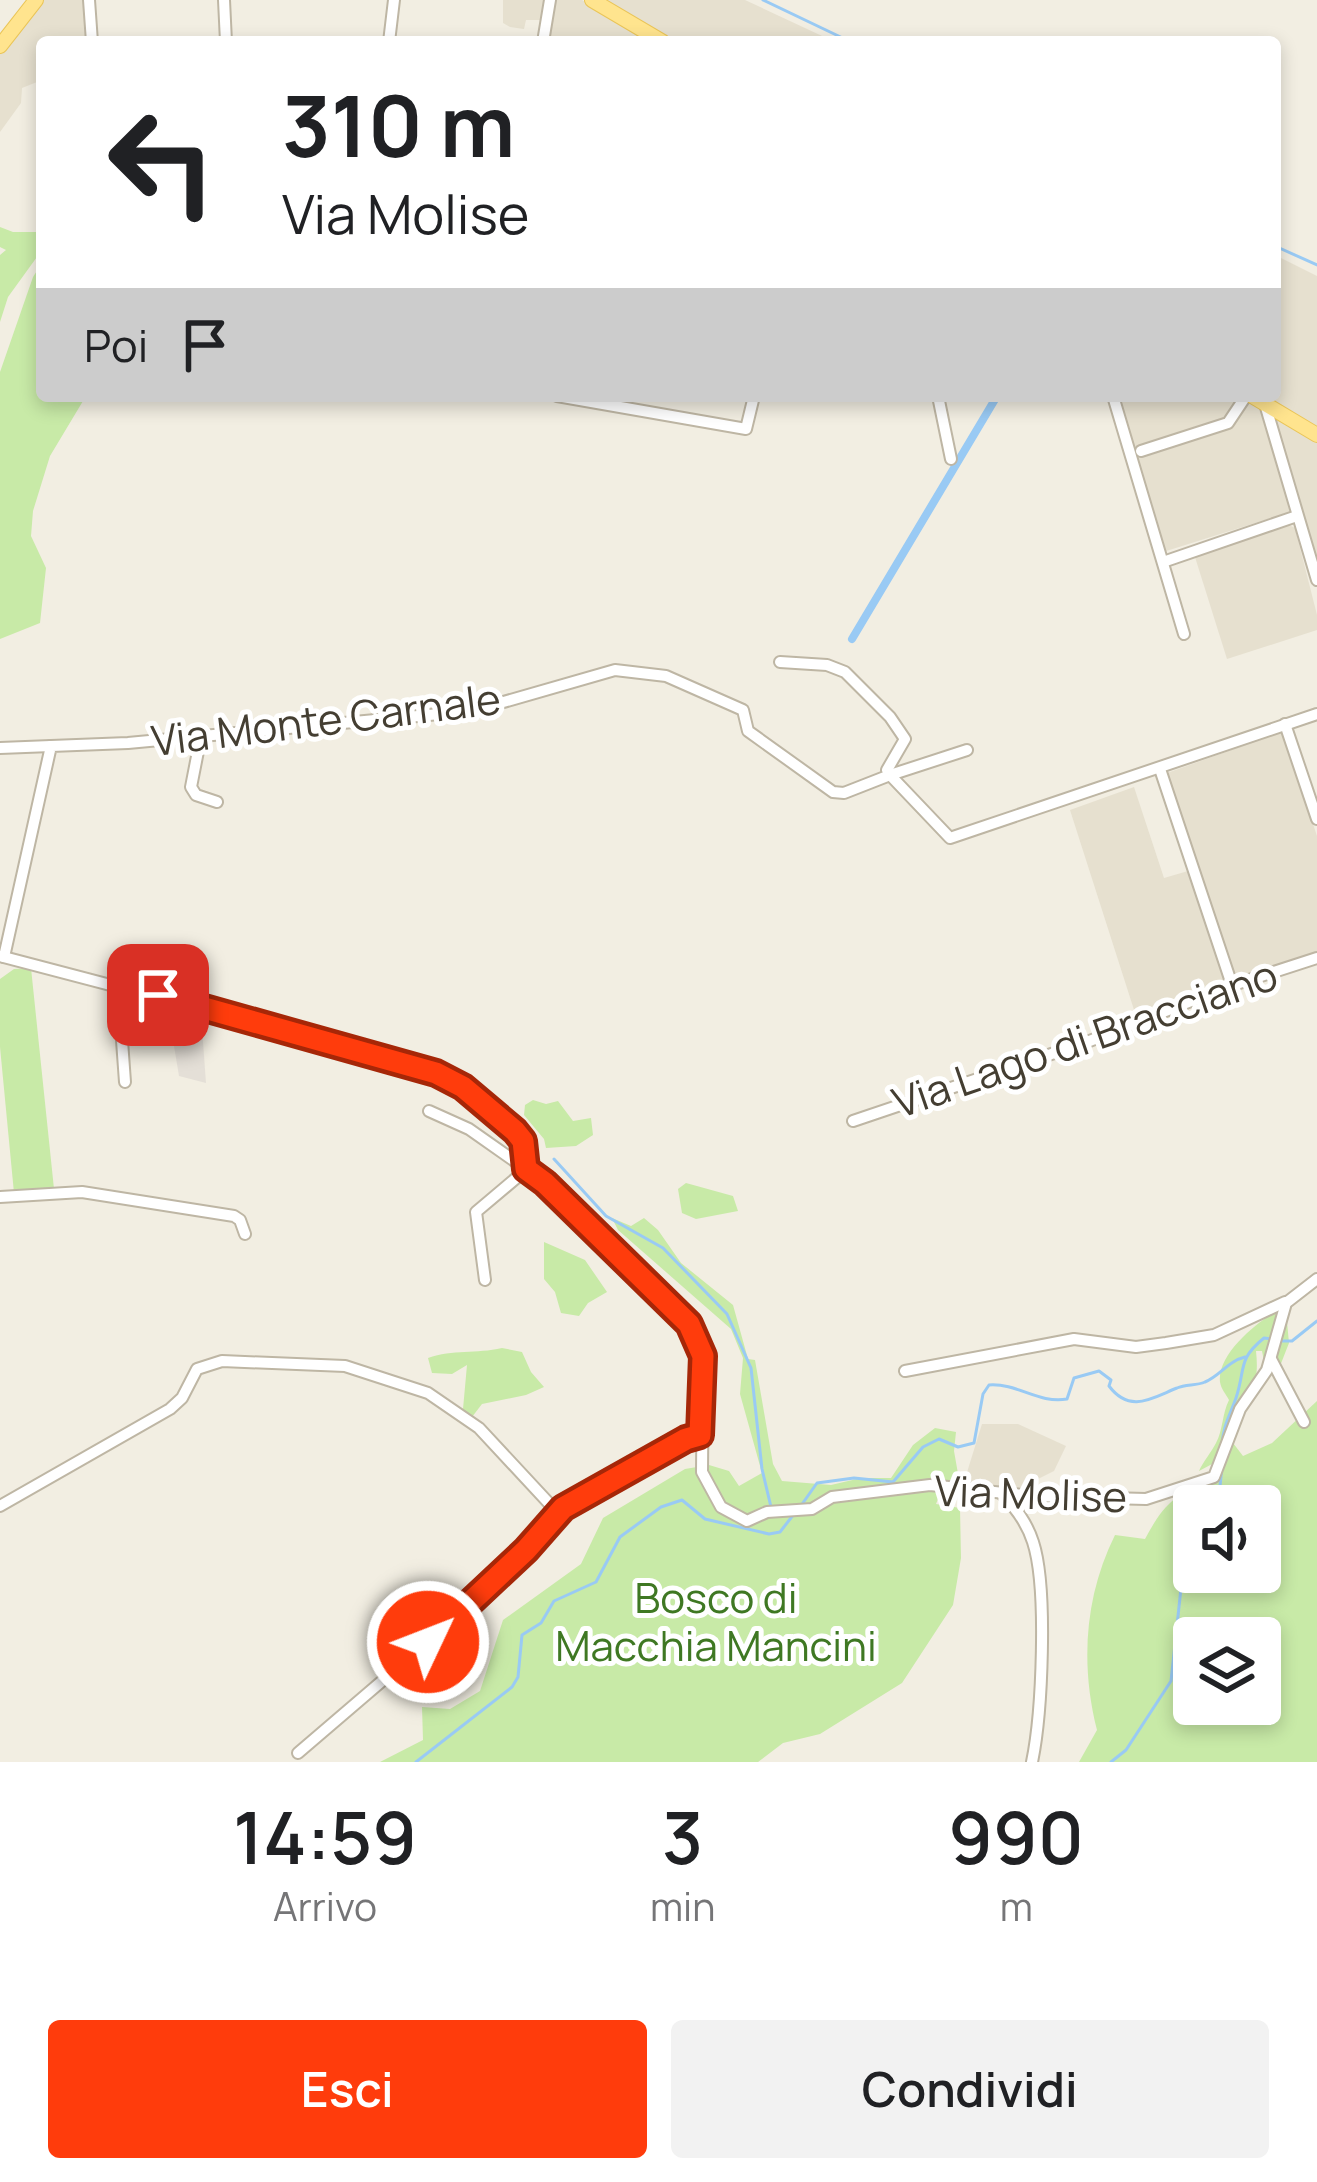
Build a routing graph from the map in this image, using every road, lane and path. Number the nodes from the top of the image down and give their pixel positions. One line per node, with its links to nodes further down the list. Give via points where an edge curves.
1 (36, 0): 12 (main road)
2 (89, 0): 7 (street)
3 (224, 0): 8 (street)
4 (394, 0): 9 (street)
5 (550, 0): 10 (street)
6 (592, 0): 11 (main road)
7 (92, 36)
8 (226, 36)
9 (390, 36)
10 (544, 36)
11 (653, 36)
12 (0, 46)
13 (591, 402): 14 (street, via 746,429)
14 (753, 402)
15 (939, 402): 22 (street)
16 (1115, 402): 24 (street)
17 (1252, 402): 21 (street, via 1228,423)
18 (1256, 402): 23 (street)
19 (1260, 402): 20 (main road)
20 (1317, 435)
21 (1141, 451)
22 (951, 459)
23 (1297, 516): 24 (street); 25 (street)
24 (1163, 562): 26 (street)
25 (1317, 580)
26 (1184, 634)
27 (780, 662): 35 (street, via 838,669 890,717 905,739)
28 (1317, 714): 29 (street)
29 (1286, 724): 34 (street); 37 (street)
30 (201, 736): 31 (street, Via Monte Carnale); 35 (street, Via Monte Carnale, via 472,711 623,670 666,676 743,710 748,731 833,792); 36 (street, via 191,787)
31 (51, 746): 32 (street, Via Monte Carnale); 39 (street)
32 (0, 748)
33 (968, 750): 35 (street)
34 (1160, 769): 35 (street, via 955,836 943,833); 43 (street)
35 (889, 773)
36 (217, 802)
37 (1317, 819)
38 (38, 854): 39 (street)
39 (25, 872): 40 (street)
40 (2, 957): 42 (street)
41 (1317, 958): 43 (street, Via Lago di Bracciano)
42 (118, 985): 44 (street); 47 (street, via 436,1073 515,1131)
43 (1232, 985): 46 (street, Via Lago di Bracciano)
44 (125, 1082)
45 (429, 1111): 47 (street)
46 (853, 1121)
47 (527, 1169): 51 (street, via 476,1212); 56 (street, via 689,1324 703,1356)
48 (0, 1197): 49 (street, via 123,1198 234,1216)
49 (244, 1234)
50 (1317, 1279): 52 (street)
51 (485, 1280)
52 (1288, 1300): 53 (street, Via Molise); 54 (street, via 1214,1335 1136,1347 1074,1339)
53 (1270, 1359): 55 (street); 57 (street, Via Molise, via 1238,1412 1214,1477 1152,1498)
54 (905, 1371)
55 (1304, 1422)
56 (700, 1435): 57 (street, Via Molise, via 703,1472 719,1502 747,1521 812,1509 832,1497 931,1485); 59 (street)
57 (1002, 1494): 61 (street, via 1024,1521 1038,1566 1040,1709)
58 (0, 1506): 59 (street, via 170,1409 197,1369 222,1361 352,1367 428,1393 479,1428)
59 (558, 1513): 60 (street, via 449,1624)
60 (298, 1754)
61 (1032, 1762)

